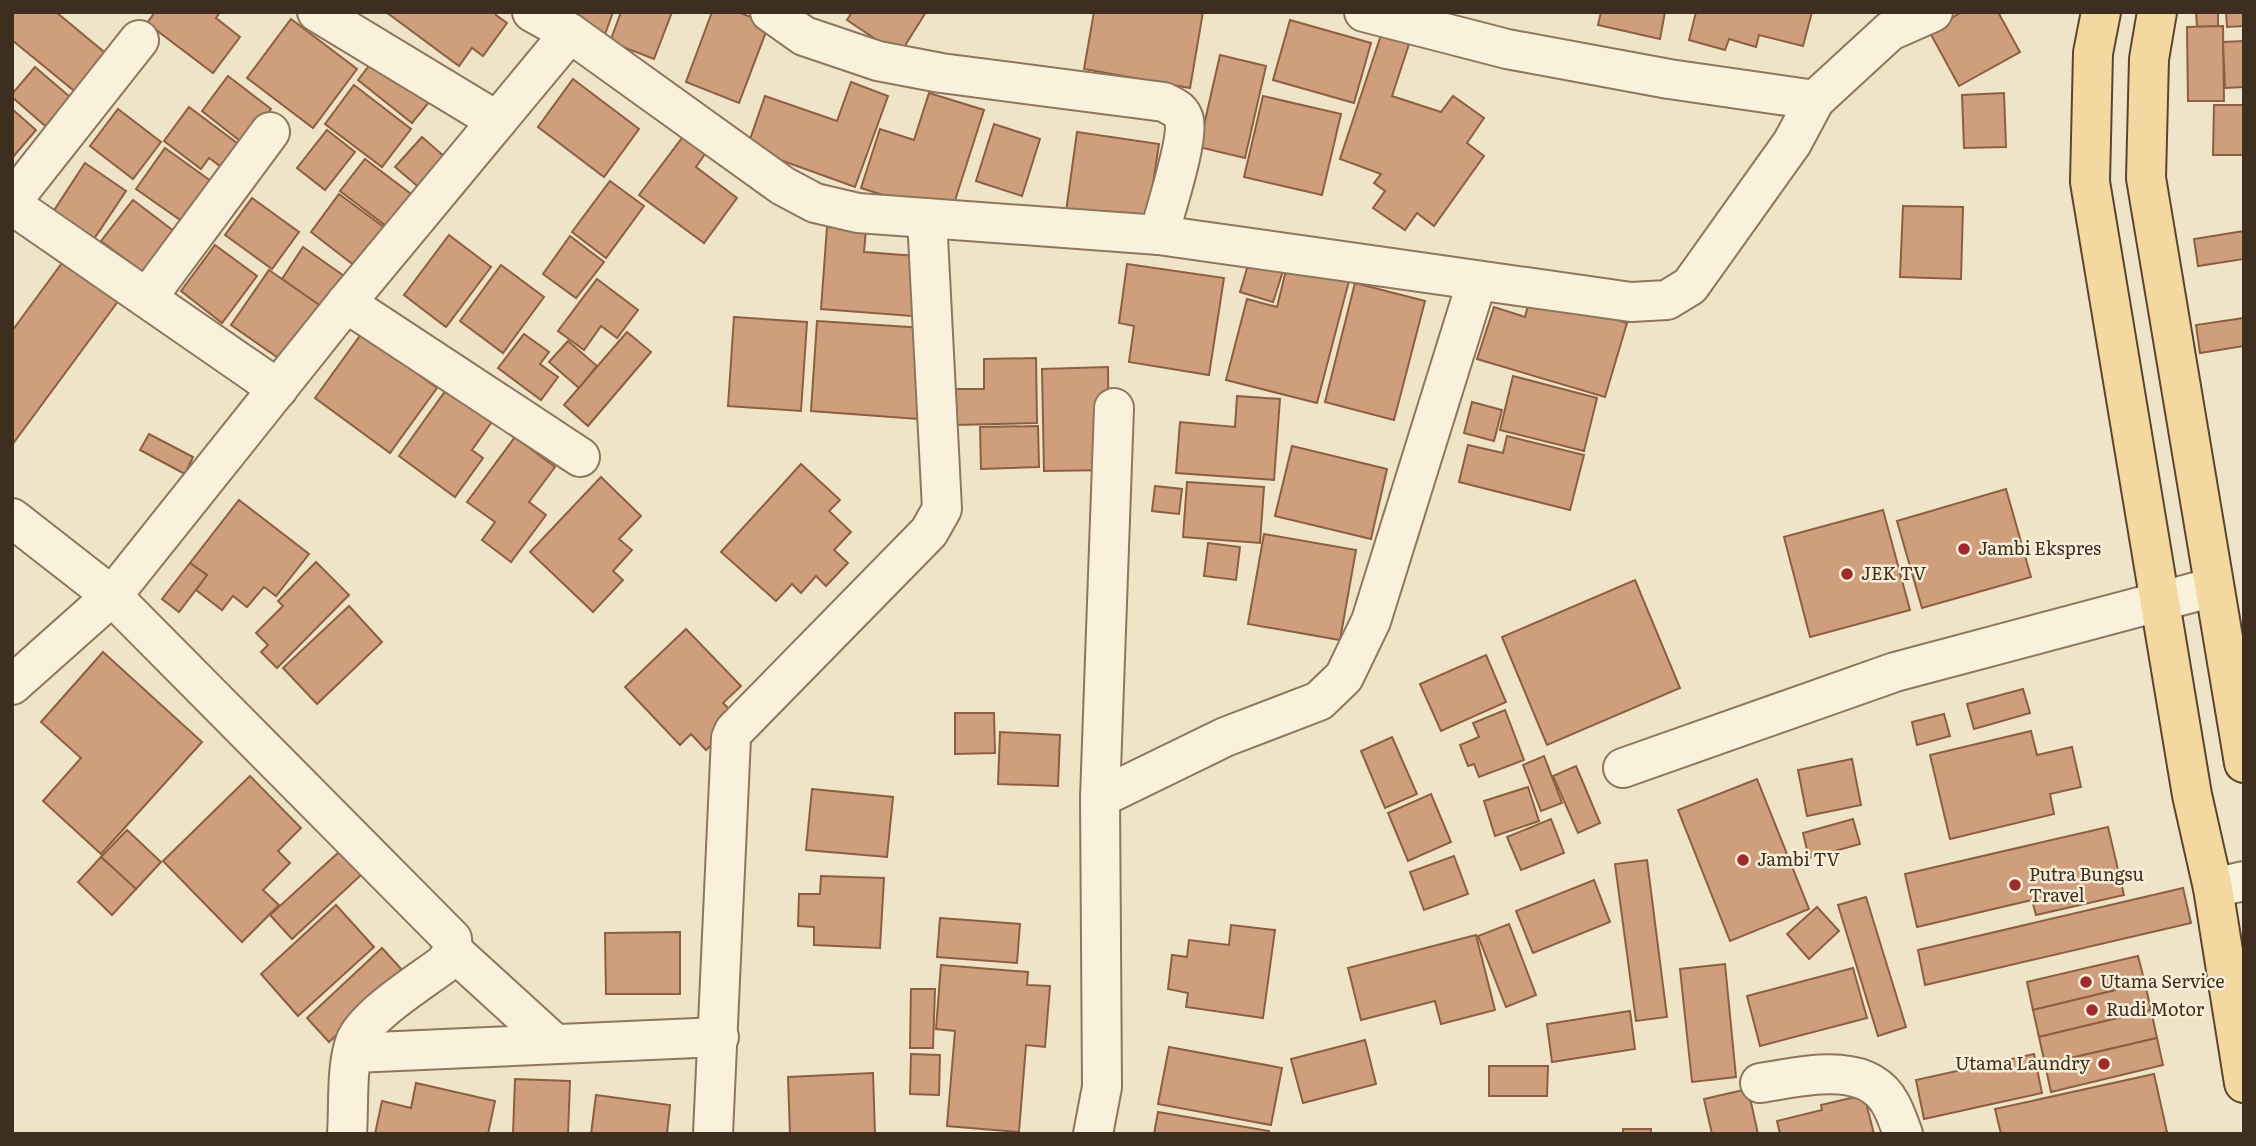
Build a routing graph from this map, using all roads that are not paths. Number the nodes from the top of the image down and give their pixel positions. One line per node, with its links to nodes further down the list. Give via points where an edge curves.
1 (317, 12): 11 (street)
2 (533, 12): 8 (street)
3 (769, 12): 15 (street, via 804,36 877,61 1164,102 1180,110 1185,122 1183,142)
4 (1364, 12): 10 (street, via 1507,49)
5 (1933, 12): 10 (street, via 1890,31)
6 (2101, 12): 25 (main road, via 2093,53 2090,182)
7 (2157, 12): 23 (main road, via 2149,59 2146,178)
8 (569, 33): 11 (street); 14 (street, via 783,186 814,203 858,213)
9 (139, 40): 13 (street)
10 (1815, 100): 16 (street, via 1792,143 1690,286 1667,300 1631,302)
11 (497, 121): 18 (street)
12 (270, 132): 17 (street)
13 (12, 203): 17 (street)
14 (927, 218): 15 (street); 32 (street, via 940,517 731,738)
15 (1159, 235): 16 (street)
16 (1477, 281): 29 (street, via 1371,621 1344,677 1319,701 1225,737)
17 (147, 298): 19 (street)
18 (346, 303): 19 (street); 21 (street)
19 (278, 389): 24 (street)
20 (1114, 408): 29 (street)
21 (580, 457)
22 (12, 518): 24 (street)
23 (2214, 587): 25 (street); 27 (main road)
24 (112, 596): 26 (street); 31 (street, via 439,924 452,939)
25 (2159, 600): 28 (street, via 1895,672); 30 (main road, via 2192,795)
26 (12, 685)
27 (2244, 763)
28 (1623, 768)
29 (1100, 798): 39 (street, via 1102,1087)
30 (2229, 885): 36 (main road)
31 (453, 951): 33 (street); 34 (street, via 444,964 366,1024)
32 (719, 1037): 33 (street); 38 (street)
33 (555, 1044): 34 (street)
34 (353, 1053): 37 (street)
35 (1760, 1083): 40 (street, via 1834,1073 1867,1080 1889,1101)
36 (2244, 1083)
37 (347, 1134)
38 (713, 1134)
39 (1093, 1134)
40 (1903, 1134)

